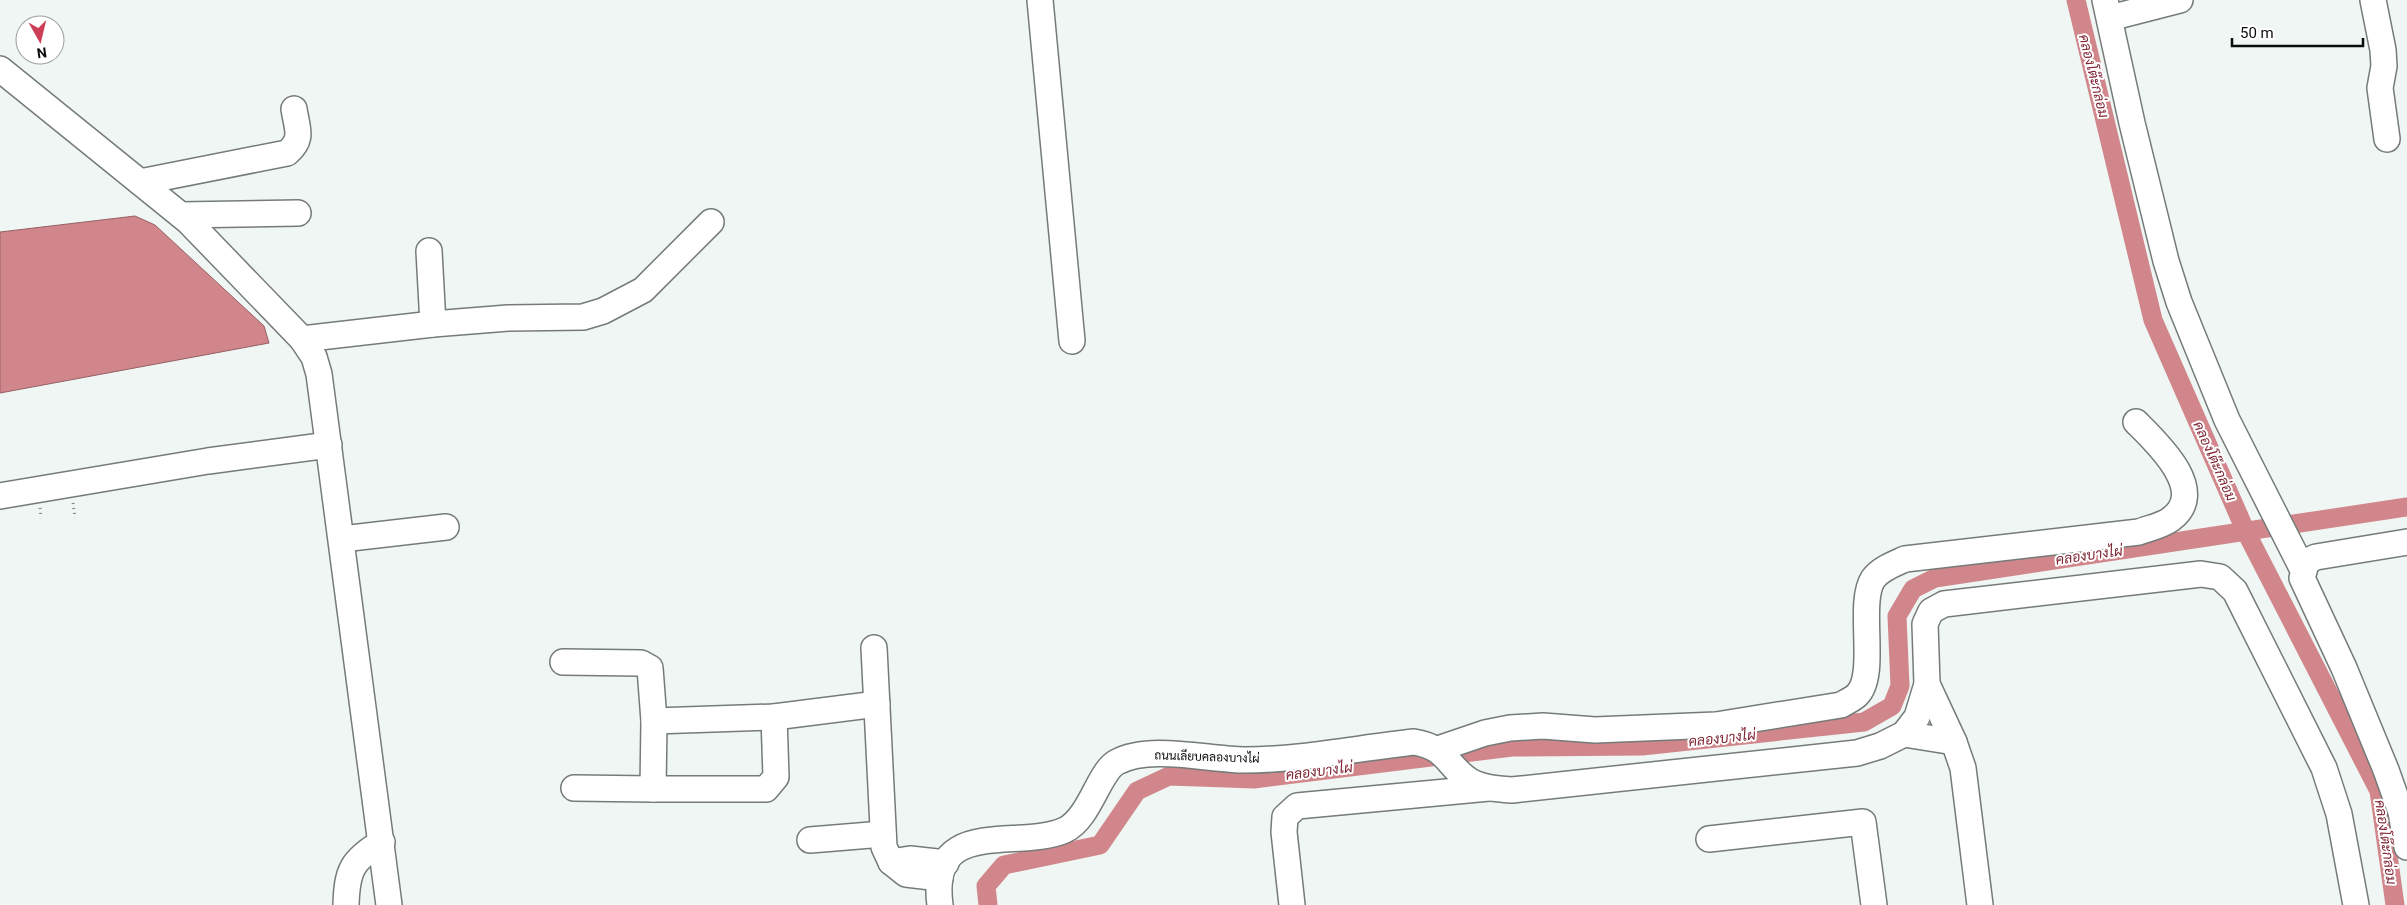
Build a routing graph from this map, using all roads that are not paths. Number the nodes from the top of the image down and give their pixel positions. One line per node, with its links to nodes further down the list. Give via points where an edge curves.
1 (1040, 0): 15 (street)
2 (2180, 0): 4 (street)
3 (2373, 0): 7 (street, via 2383,50 2380,88)
4 (2108, 9): 22 (street, via 2132,123 2179,302 2227,420)
5 (0, 69): 8 (street)
6 (294, 109): 8 (street, via 299,140 287,153)
7 (2387, 140)
8 (140, 182): 10 (street)
9 (298, 213): 10 (street)
10 (181, 215): 14 (street)
11 (712, 222): 13 (street, via 643,290 602,311 583,317)
12 (429, 251): 13 (street)
13 (433, 324): 14 (street)
14 (302, 339): 17 (street, via 314,357)
15 (1072, 341)
16 (2136, 422): 31 (street, via 2161,447 2184,484 2182,507 2172,518 2139,532 1905,559 1883,570 1873,579 1867,593 1863,685 1858,695 1841,706 1716,726 1595,730 1543,726 1510,728 1485,733)
17 (329, 445): 18 (street, via 208,461); 20 (street)
18 (0, 496)
19 (446, 527): 20 (street)
20 (342, 539): 38 (street)
21 (2407, 542): 22 (street, via 2316,557 2307,562)
22 (2297, 560): 39 (street, via 2305,586 2344,668 2386,770 2401,812)
23 (874, 648): 26 (street)
24 (563, 662): 28 (street, via 642,663 650,668)
25 (1927, 684): 29 (street, via 1917,717); 30 (street); 47 (street, via 1925,624 1931,611 1944,604 2201,574 2220,577 2234,591 2324,768 2341,823)
26 (877, 704): 27 (street); 35 (street)
27 (774, 717): 28 (street); 34 (street, via 776,777 766,789)
28 (654, 720): 34 (street)
29 (1904, 734): 30 (street); 33 (street, via 1857,753 1512,790)
30 (1954, 742): 46 (street, via 1963,768)
31 (1446, 757): 33 (street, via 1470,780); 40 (street, ถนนเลียบคลองบางไผ่, via 1429,744 1414,742 1274,759 1152,754 1125,759 1112,765 1088,807 1066,830 1042,836 971,842 958,850)
32 (574, 788): 34 (street)
33 (1489, 788): 44 (street, via 1297,806 1284,816)
34 (653, 789)
35 (883, 834): 37 (street); 40 (street, via 884,847 891,862 910,859)
36 (1709, 839): 45 (street, via 1863,822)
37 (810, 840)
38 (382, 842): 41 (street, via 364,853 350,872); 42 (street)
39 (2407, 847)
40 (943, 870): 43 (street, via 938,892)
41 (346, 905)
42 (389, 905)
43 (940, 905)
44 (1292, 905)
45 (1874, 905)
46 (1980, 905)
47 (2356, 905)

